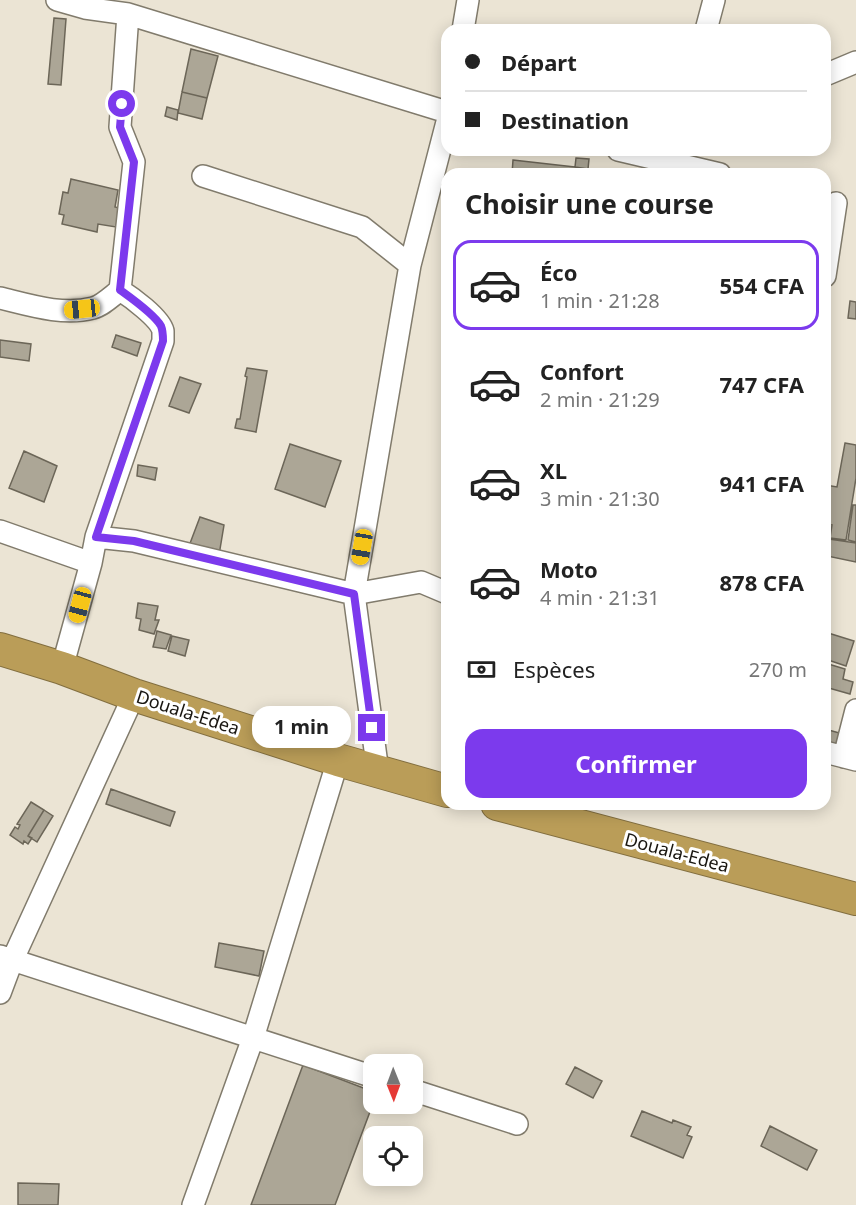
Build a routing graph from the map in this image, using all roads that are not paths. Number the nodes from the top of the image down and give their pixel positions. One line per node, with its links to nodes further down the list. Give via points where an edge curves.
1 (57, 0): 4 (street)
2 (468, 0): 6 (street)
3 (714, 0): 7 (street)
4 (85, 4): 5 (street)
5 (129, 14): 10 (street); 19 (street, via 120,127 134,162)
6 (464, 24)
7 (708, 24)
8 (856, 62): 9 (street)
9 (831, 72)
10 (441, 110)
11 (441, 145): 18 (street)
12 (646, 156): 13 (street)
13 (675, 162): 14 (street)
14 (698, 168)
15 (202, 176): 18 (street, via 362,227)
16 (839, 203): 17 (street)
17 (831, 245)
18 (410, 265): 25 (street)
19 (120, 290): 20 (street, via 95,308 69,311); 22 (street, via 159,323 163,341)
20 (0, 298)
21 (0, 531): 23 (street)
22 (96, 537): 23 (street); 25 (street, via 134,541)
23 (91, 563): 27 (street)
24 (441, 590): 25 (street, via 421,582)
25 (354, 594): 32 (street)
26 (0, 649): 27 (highway, Douala-Edea)
27 (62, 668): 28 (highway, Douala-Edea)
28 (134, 695): 31 (highway, Douala-Edea); 36 (street)
29 (856, 710): 30 (street)
30 (842, 756)
31 (339, 760): 32 (highway, Douala-Edea); 38 (street)
32 (378, 772): 33 (highway, Douala-Edea)
33 (441, 789)
34 (520, 810): 35 (highway, Douala-Edea)
35 (856, 899)
36 (6, 959): 37 (street); 38 (street)
37 (0, 993)
38 (253, 1038): 39 (street); 42 (street)
39 (363, 1073)
40 (423, 1094): 41 (street)
41 (517, 1124)
42 (193, 1205)

